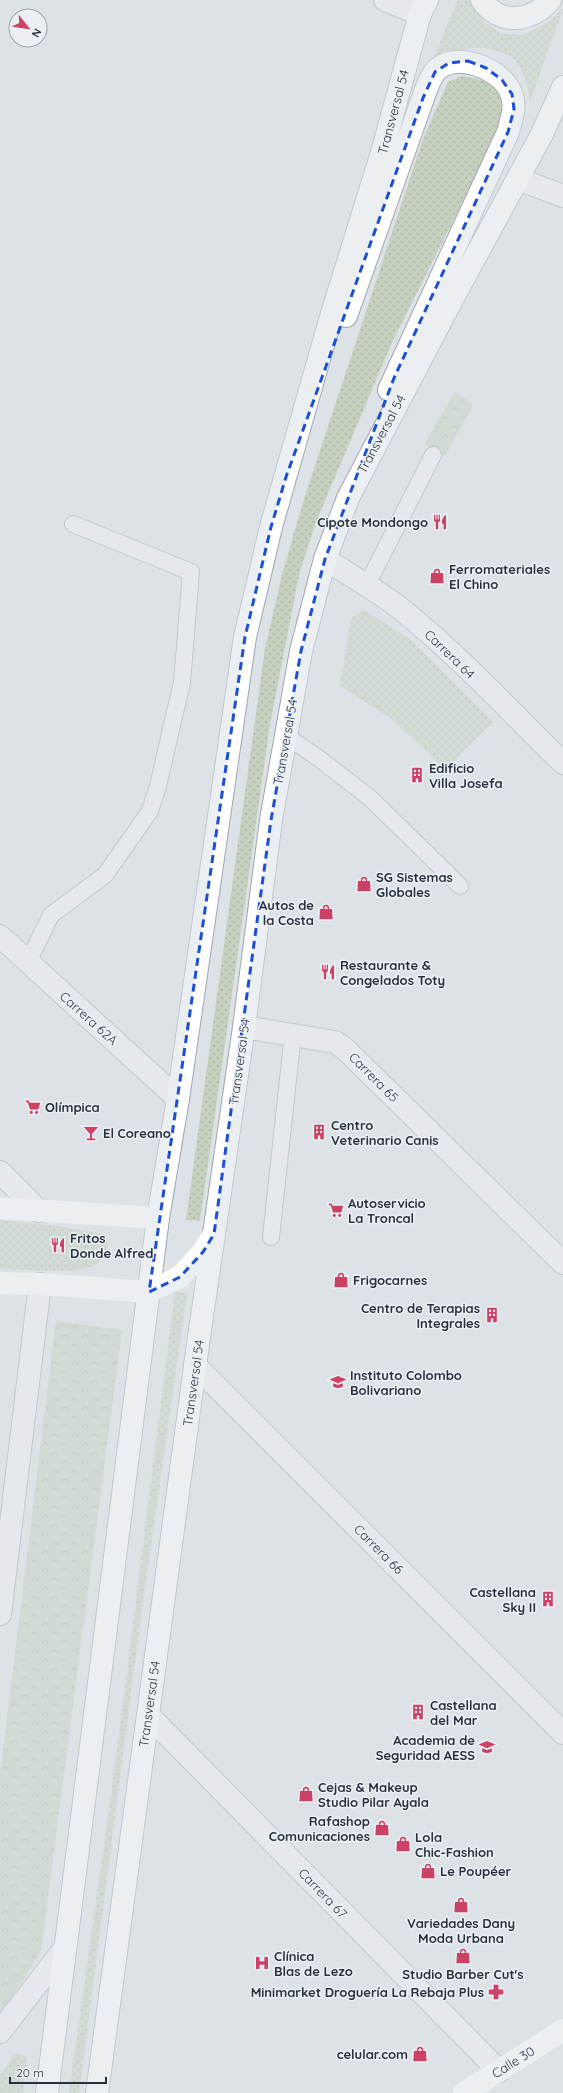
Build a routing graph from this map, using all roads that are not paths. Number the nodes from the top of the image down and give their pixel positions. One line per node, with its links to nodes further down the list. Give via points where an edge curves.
1 (385, 0): 4 (street)
2 (482, 0): 3 (main road, via 497,14 516,19 531,16)
3 (550, 0)
4 (424, 7): 9 (main road, Transversal 54)
5 (563, 87): 6 (main road, Transversal 54)
6 (518, 179): 7 (street); 10 (main road, Transversal 54)
7 (563, 196)
8 (434, 455): 13 (lane)
9 (286, 477): 10 (main road, via 332,356 423,98 435,72 449,63 468,61 486,68 502,80 512,94 514,109 508,132 394,378); 21 (main road, Transversal 54, via 245,637)
10 (348, 498): 12 (main road, Transversal 54)
11 (73, 524): 18 (lane, via 191,572 182,682 150,811 105,875 51,915)
12 (325, 559): 13 (street, Carrera 64); 14 (main road, Transversal 54, via 301,651)
13 (367, 585): 15 (street, Carrera 64, via 430,634)
14 (286, 736): 16 (lane, via 370,798); 19 (main road, Transversal 54)
15 (563, 764)
16 (460, 886)
17 (0, 936): 18 (street, Carrera 62A)
18 (28, 962): 21 (street, Carrera 62A)
19 (244, 1027): 20 (street, Carrera 65); 26 (main road, Transversal 54)
20 (293, 1033): 27 (lane); 28 (street, Carrera 65, via 335,1042 344,1048)
21 (178, 1099): 25 (main road, Transversal 54)
22 (0, 1172): 24 (street)
23 (0, 1208): 24 (main road)
24 (39, 1211): 25 (main road)
25 (158, 1218): 31 (main road, Transversal 54)
26 (214, 1234): 31 (main road, via 203,1252 180,1277); 32 (main road, Transversal 54)
27 (271, 1236)
28 (563, 1263)
29 (0, 1283): 30 (main road)
30 (40, 1284): 31 (main road); 33 (street)
31 (149, 1292): 37 (main road, Transversal 54)
32 (195, 1365): 35 (main road, Transversal 54); 36 (street, Carrera 66)
33 (6, 1522): 34 (street)
34 (0, 1614)
35 (148, 1714): 40 (street, Carrera 67); 42 (main road, Transversal 54)
36 (563, 1733)
37 (65, 1948): 39 (street); 41 (main road, Transversal 54)
38 (563, 2030): 40 (main road, Calle 30)
39 (0, 2032)
40 (498, 2071): 43 (main road, Calle 30)
41 (47, 2093)
42 (97, 2093)
43 (464, 2093)

